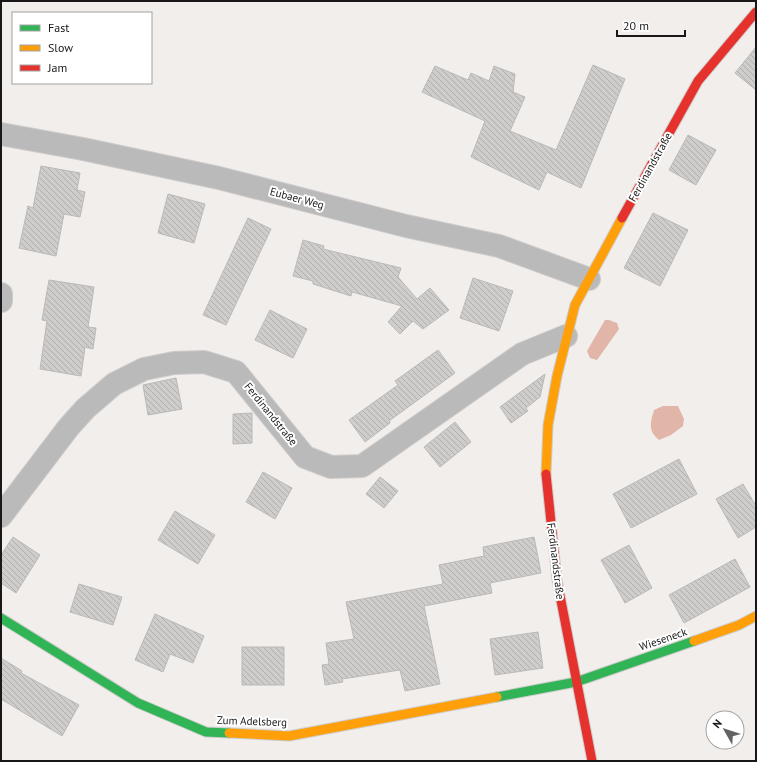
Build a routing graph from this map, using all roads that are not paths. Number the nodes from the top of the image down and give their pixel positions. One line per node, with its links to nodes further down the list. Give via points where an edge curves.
1 (756, 12): 3 (street, Ferdinandstraße, via 698,81)
2 (1, 134): 3 (street, Eubaer Weg, via 219,178 406,226 499,246)
3 (589, 279): 6 (street, Ferdinandstraße, via 575,305)
4 (1, 294): 5 (street)
5 (1, 301)
6 (566, 336): 7 (street, Ferdinandstraße, via 522,354 362,466 331,467 305,457 236,372 204,362 174,363 144,369 114,384 85,409); 10 (street, Ferdinandstraße, via 548,425 546,475 557,580)
7 (1, 516)
8 (756, 616): 10 (street, Wieseneck, via 739,625)
9 (1, 618): 10 (street, Zum Adelsberg, via 138,703 206,732 289,736)
10 (576, 682): 11 (street, Ferdinandstraße)
11 (592, 761)

